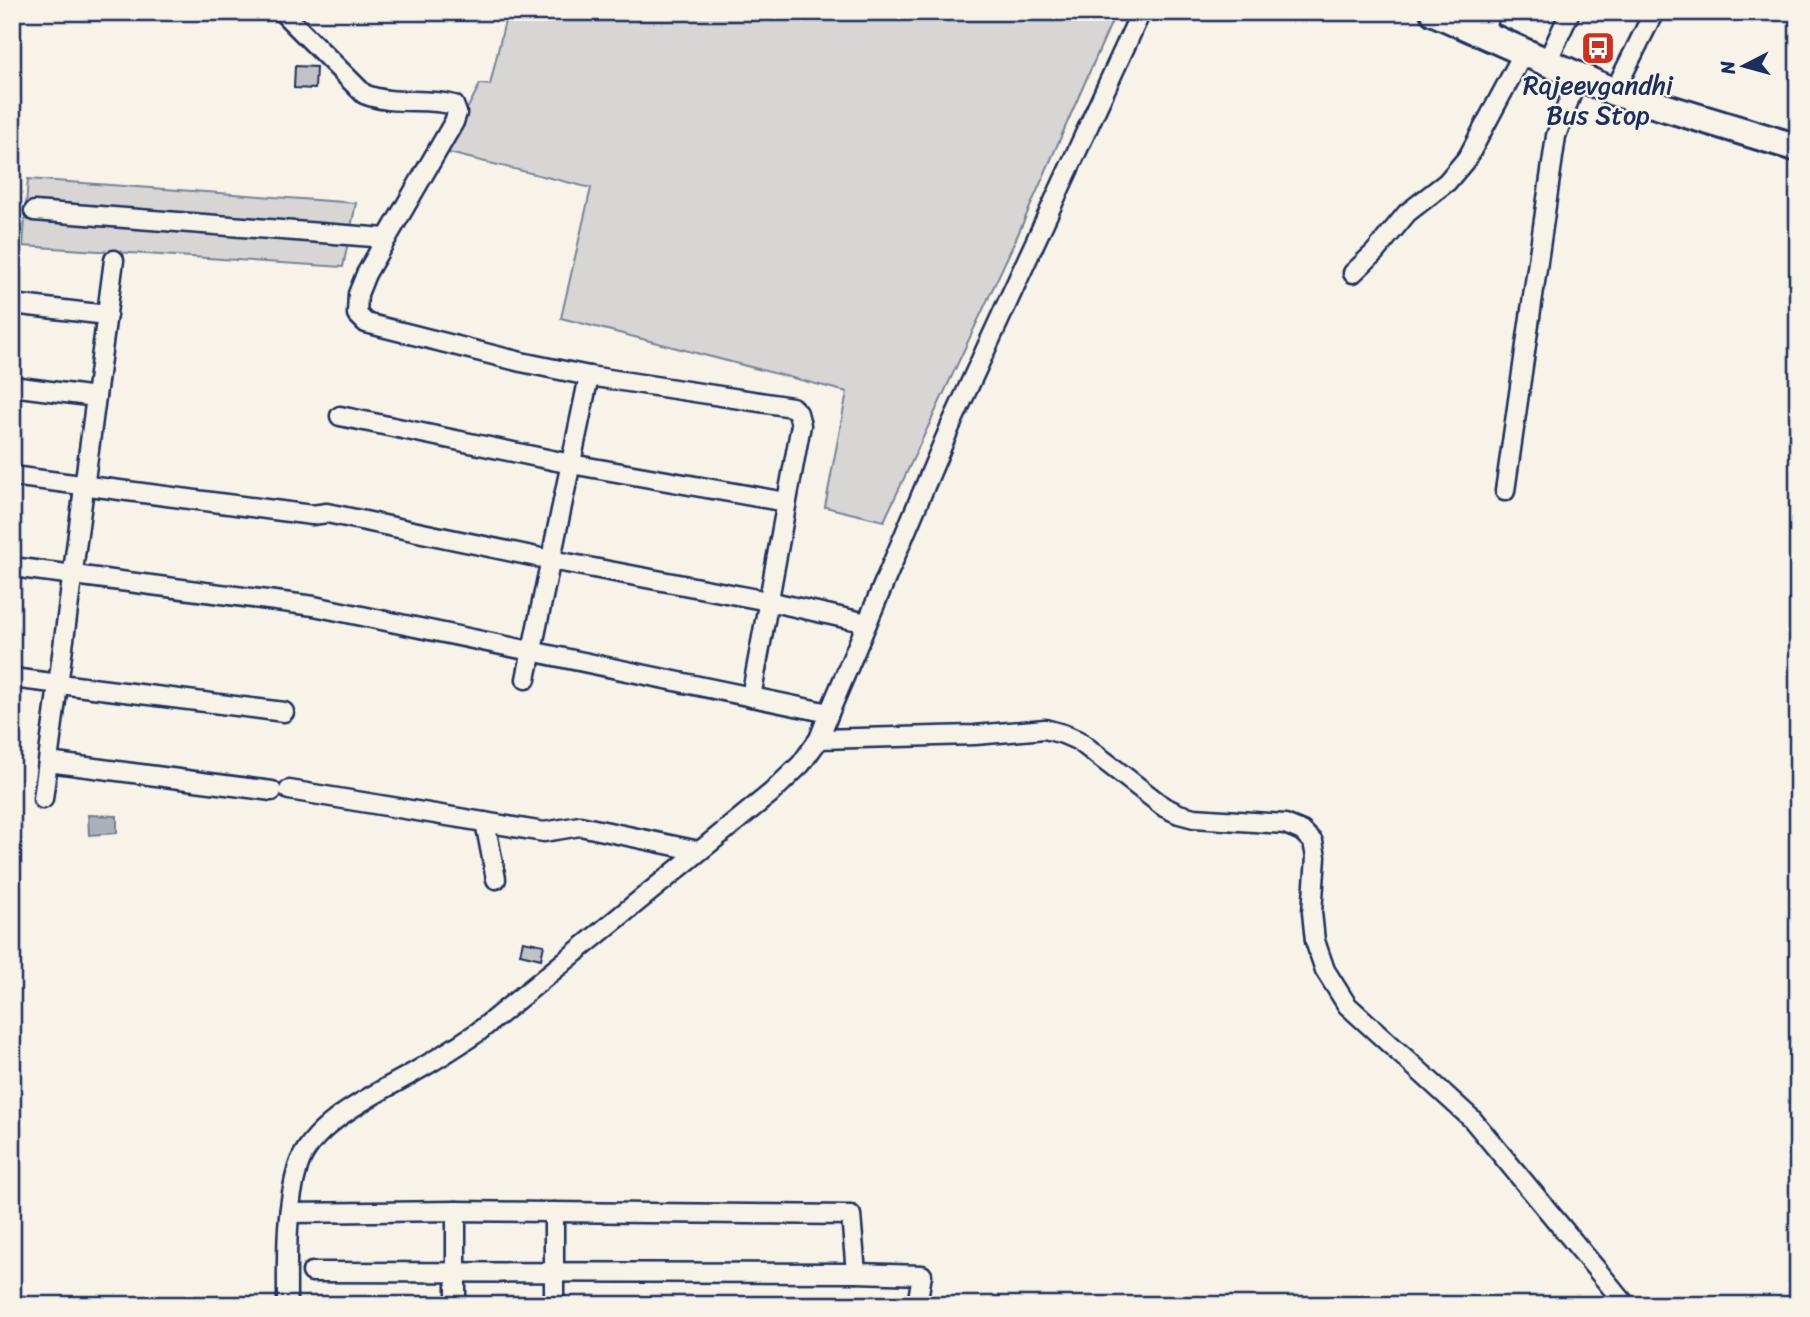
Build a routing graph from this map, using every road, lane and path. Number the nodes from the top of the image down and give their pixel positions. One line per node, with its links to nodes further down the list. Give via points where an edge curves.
1 (282, 12): 12 (street, via 364,94 391,102 454,106 454,122)
2 (1141, 12): 30 (street, via 950,427)
3 (1434, 12): 6 (highway)
4 (1570, 12): 7 (street)
5 (1654, 12): 9 (street)
6 (1487, 23): 7 (highway)
7 (1535, 57): 8 (highway); 14 (street, via 1447,182 1407,213)
8 (1578, 75): 9 (highway); 24 (street, via 1556,136)
9 (1614, 92): 10 (highway)
10 (1798, 148)
11 (34, 211): 12 (street)
12 (386, 239): 17 (street, via 358,294 357,314 366,323)
13 (114, 260): 16 (street)
14 (1353, 273)
15 (12, 304): 16 (street)
16 (107, 315): 19 (street)
17 (589, 376): 21 (street); 25 (street, via 792,407 801,425)
18 (12, 386): 19 (street)
19 (96, 397): 23 (street)
20 (340, 416): 21 (street)
21 (571, 464): 25 (street); 26 (street)
22 (12, 476): 23 (street)
23 (85, 486): 26 (street, via 312,515 327,513); 28 (street)
24 (1506, 491)
25 (786, 502): 29 (street)
26 (551, 560): 29 (street); 31 (street)
27 (12, 568): 28 (street)
28 (73, 575): 31 (street, via 314,606); 34 (street)
29 (768, 601): 30 (street); 35 (street)
30 (867, 623): 37 (street)
31 (532, 652): 33 (street); 35 (street)
32 (12, 678): 34 (street)
33 (526, 679)
34 (58, 684): 36 (street); 39 (street)
35 (751, 697): 37 (street)
36 (284, 712)
37 (829, 713): 38 (street)
38 (819, 739): 42 (street, via 771,793); 55 (street, via 1045,729 1079,741 1179,814 1285,824 1302,831 1313,842 1316,857 1315,941 1325,970 1347,1005 1472,1119)
39 (48, 762): 40 (street); 41 (street, via 281,790)
40 (43, 799)
41 (485, 822): 42 (street, via 544,832 580,826); 43 (street)
42 (699, 851): 46 (street, via 478,1032 339,1116 315,1138 299,1164)
43 (496, 878)
44 (456, 1211): 45 (street); 46 (street); 48 (street)
45 (554, 1212): 49 (street); 50 (street, via 851,1215)
46 (290, 1213): 51 (street)
47 (312, 1272): 48 (street)
48 (456, 1272): 49 (street); 52 (street)
49 (554, 1272): 50 (street); 53 (street)
50 (856, 1273): 54 (street, via 922,1275)
51 (287, 1305)
52 (456, 1305)
53 (554, 1305)
54 (918, 1305)
55 (1626, 1305)

